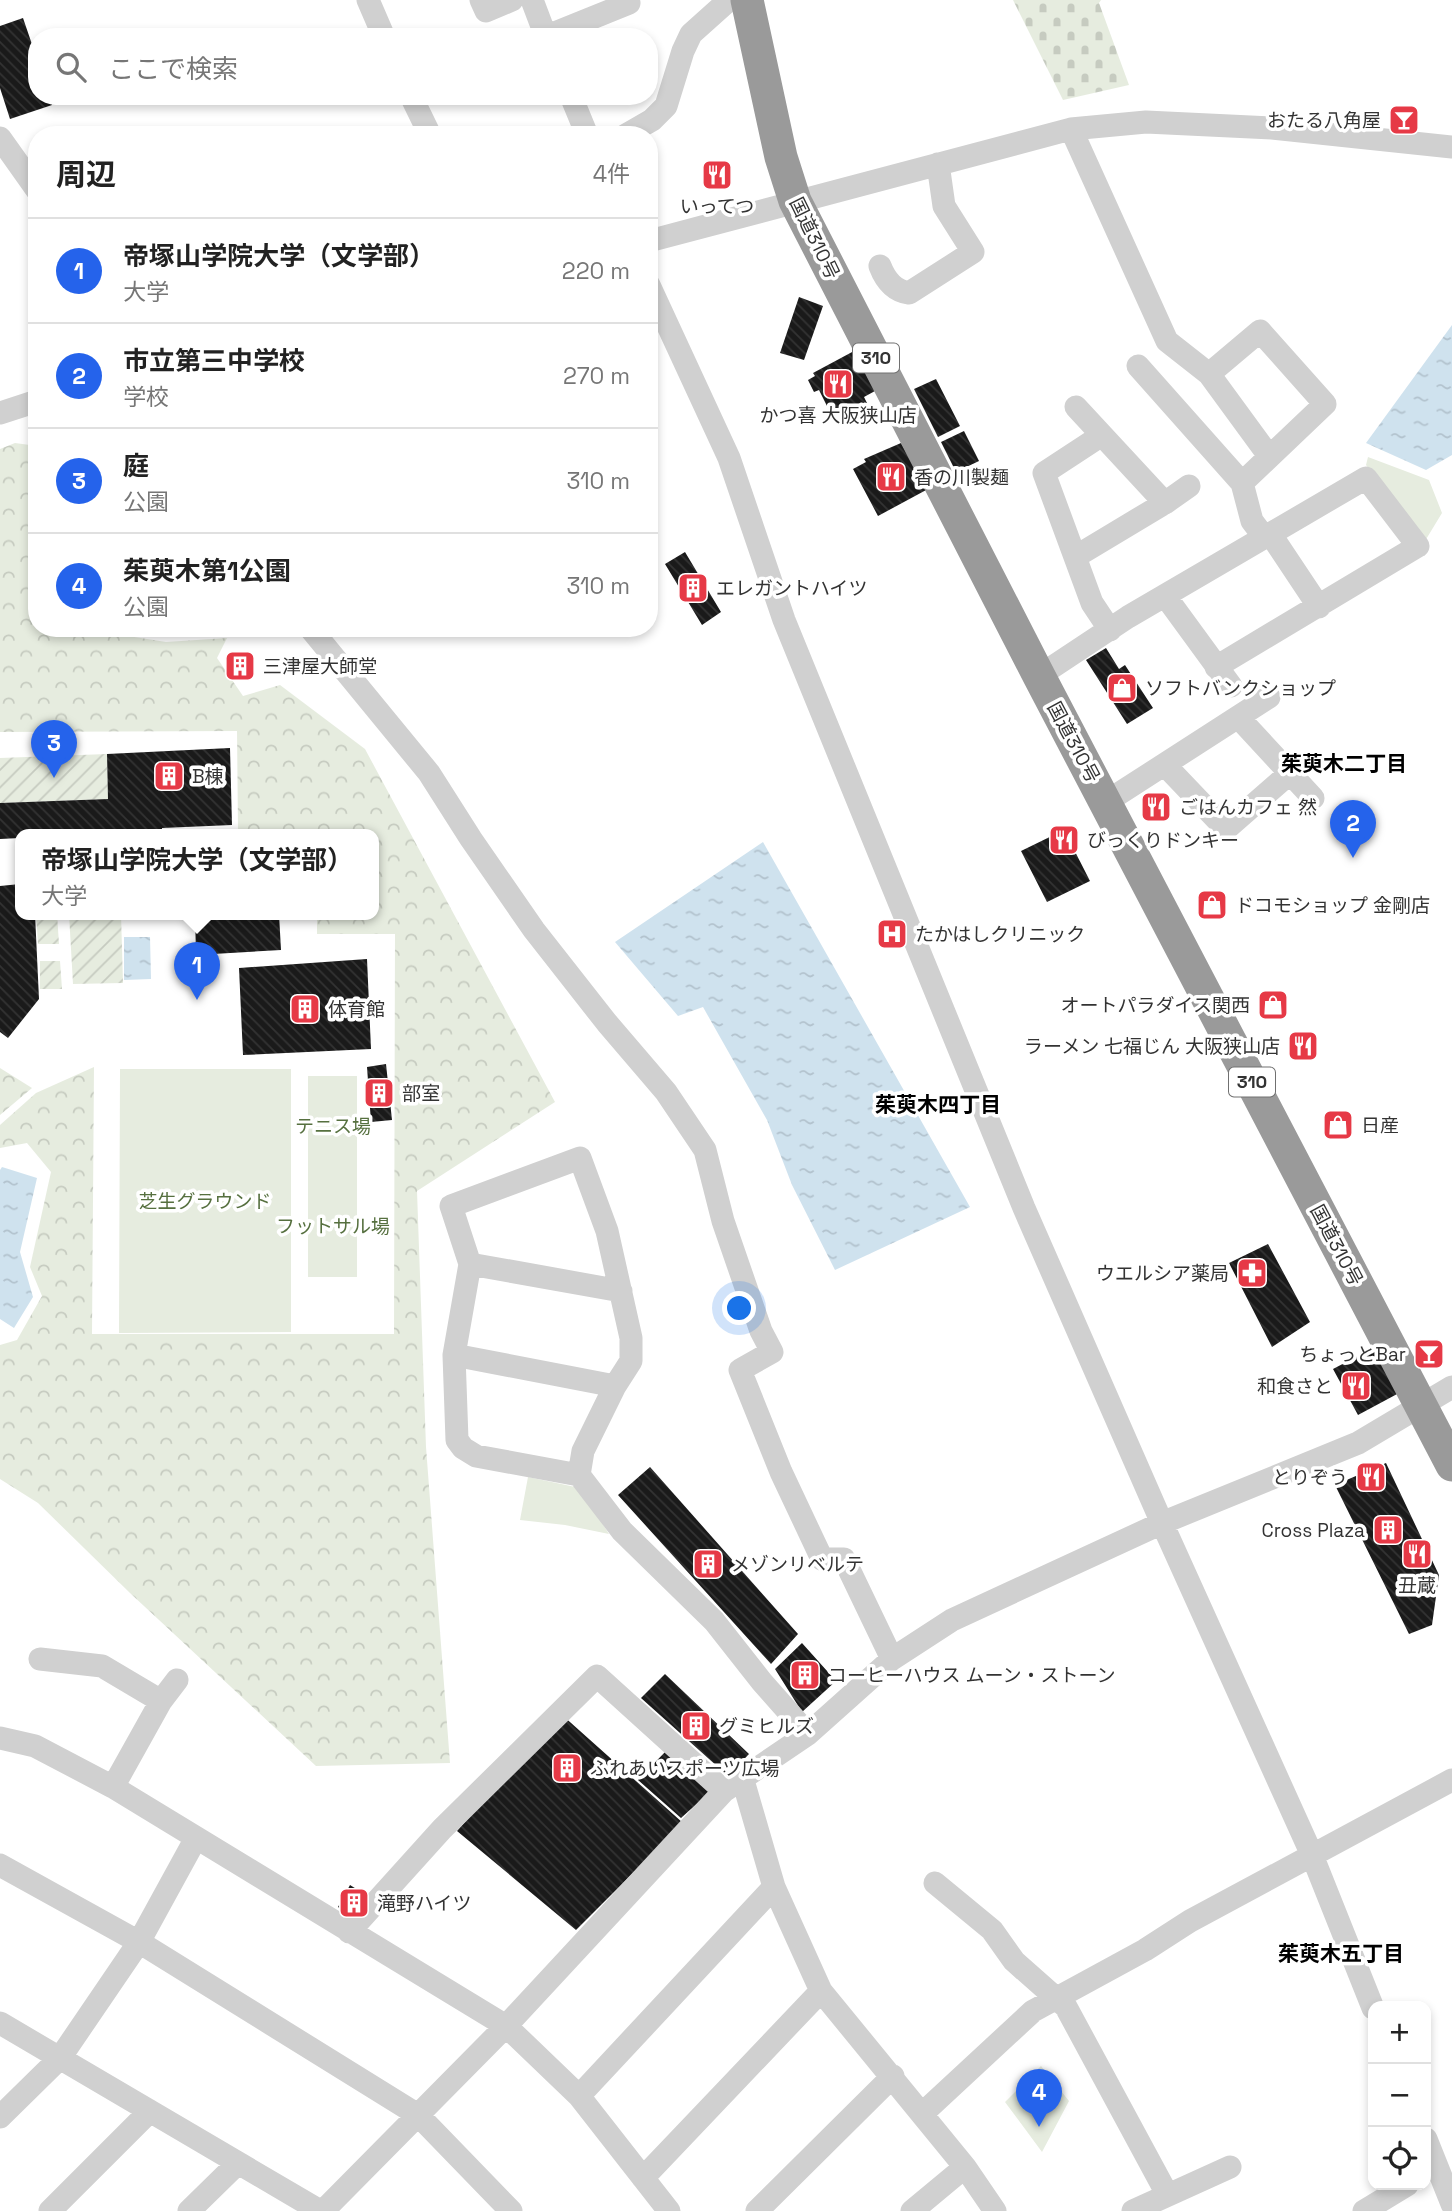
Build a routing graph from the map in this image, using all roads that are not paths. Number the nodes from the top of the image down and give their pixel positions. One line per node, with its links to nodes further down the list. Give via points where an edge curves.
1 (368, 0): 8 (street)
2 (481, 0): 3 (street, via 486,11)
3 (512, 0)
4 (532, 0): 9 (street)
5 (729, 0): 15 (street, via 691,34 666,106)
6 (747, 0): 21 (highway, 国道310号 / 310)
7 (629, 3): 10 (street)
8 (380, 28)
9 (543, 28)
10 (568, 28)
11 (415, 105): 13 (street)
12 (575, 105): 14 (street)
13 (425, 126)
14 (583, 126)
15 (642, 126)
16 (1071, 129): 18 (street, via 1146,122 1272,128); 19 (street); 26 (street, via 1167,341)
17 (0, 138): 20 (street)
18 (1452, 147)
19 (938, 164): 21 (street); 23 (street, via 944,206 973,252 909,293 898,291)
20 (28, 177)
21 (795, 201): 22 (street); 42 (highway, 国道310号 / 310)
22 (658, 239)
23 (880, 266)
24 (658, 304): 58 (street, via 729,458 789,632 1024,1208)
25 (1138, 366): 32 (street)
26 (1209, 374): 31 (street); 31 (street, via 1260,331 1325,404)
27 (28, 404): 29 (street)
28 (1076, 407): 30 (street)
29 (0, 413)
30 (1102, 435): 34 (street); 36 (street, via 1036,479)
31 (1269, 456): 32 (street)
32 (1242, 483): 35 (street, via 1252,521)
33 (1189, 485): 34 (street)
34 (1165, 503): 36 (street)
35 (1268, 537): 37 (street); 38 (street); 38 (street, via 1366,478 1418,546)
36 (1075, 557): 39 (street, via 1092,603)
37 (1166, 597): 39 (street); 41 (street)
38 (1319, 607): 41 (street)
39 (1110, 629): 42 (street)
40 (317, 637): 60 (street, via 429,773 534,930 666,1092 705,1150 723,1222 772,1352 740,1370 822,1559 844,1559)
41 (1216, 667): 43 (street)
42 (1039, 676): 49 (highway, 国道310号 / 310)
43 (1231, 686)
44 (1269, 697): 45 (street)
45 (1238, 717): 46 (street); 47 (street)
46 (1164, 765): 47 (street, via 1226,829); 49 (street)
47 (1290, 773): 48 (street)
48 (1313, 798)
49 (1106, 803): 55 (highway, 国道310号 / 310)
50 (470, 1264): 51 (street); 51 (street, via 451,1206 580,1158 607,1231); 52 (street)
51 (621, 1292): 53 (street, via 631,1360)
52 (454, 1355): 53 (street); 57 (street, via 457,1440 463,1448 476,1456)
53 (615, 1386): 57 (street, via 583,1451)
54 (1452, 1387): 55 (street)
55 (1421, 1406): 56 (highway, 国道310号 / 310); 58 (street, via 1358,1443)
56 (1452, 1465)
57 (579, 1475): 63 (street, via 622,1531 714,1622)
58 (1162, 1523): 60 (street, via 952,1620); 69 (street)
59 (40, 1659): 62 (street, via 102,1666)
60 (892, 1659): 63 (street)
61 (177, 1680): 62 (street)
62 (161, 1701): 67 (street)
63 (808, 1734): 66 (street)
64 (0, 1738): 67 (street, via 35,1746)
65 (1452, 1780): 69 (street)
66 (733, 1784): 72 (street); 73 (street, via 597,1676 442,1829); 79 (street)
67 (113, 1787): 68 (street)
68 (196, 1838): 73 (street); 74 (street)
69 (1312, 1855): 76 (street); 77 (street)
70 (0, 1865): 74 (street)
71 (935, 1883): 76 (street, via 992,1930 1014,1961)
72 (774, 1887): 75 (street); 82 (street)
73 (349, 1932): 79 (street)
74 (139, 1942): 80 (street); 85 (street)
75 (821, 1991): 81 (street); 91 (street)
76 (1055, 1998): 84 (street, via 1033,2011); 93 (street, via 1066,2007)
77 (1370, 2001)
78 (0, 2023): 80 (street)
79 (506, 2026): 82 (street); 85 (street)
80 (60, 2058): 83 (street); 86 (street)
81 (893, 2076): 84 (street); 100 (street)
82 (579, 2096): 91 (street)
83 (150, 2111): 87 (street); 95 (street)
84 (923, 2113): 88 (street)
85 (418, 2115): 97 (street); 98 (street)
86 (0, 2117)
87 (238, 2163): 96 (street); 97 (street)
88 (965, 2167): 101 (street); 102 (street)
89 (1230, 2167): 93 (street)
90 (1431, 2170): 94 (street)
91 (643, 2178): 99 (street)
92 (1399, 2190): 104 (street)
93 (1167, 2193): 103 (street)
94 (1452, 2204)
95 (50, 2211)
96 (189, 2211)
97 (321, 2211)
98 (511, 2211)
99 (669, 2211)
100 (757, 2211)
101 (912, 2211)
102 (995, 2211)
103 (1133, 2211)
104 (1364, 2211)

